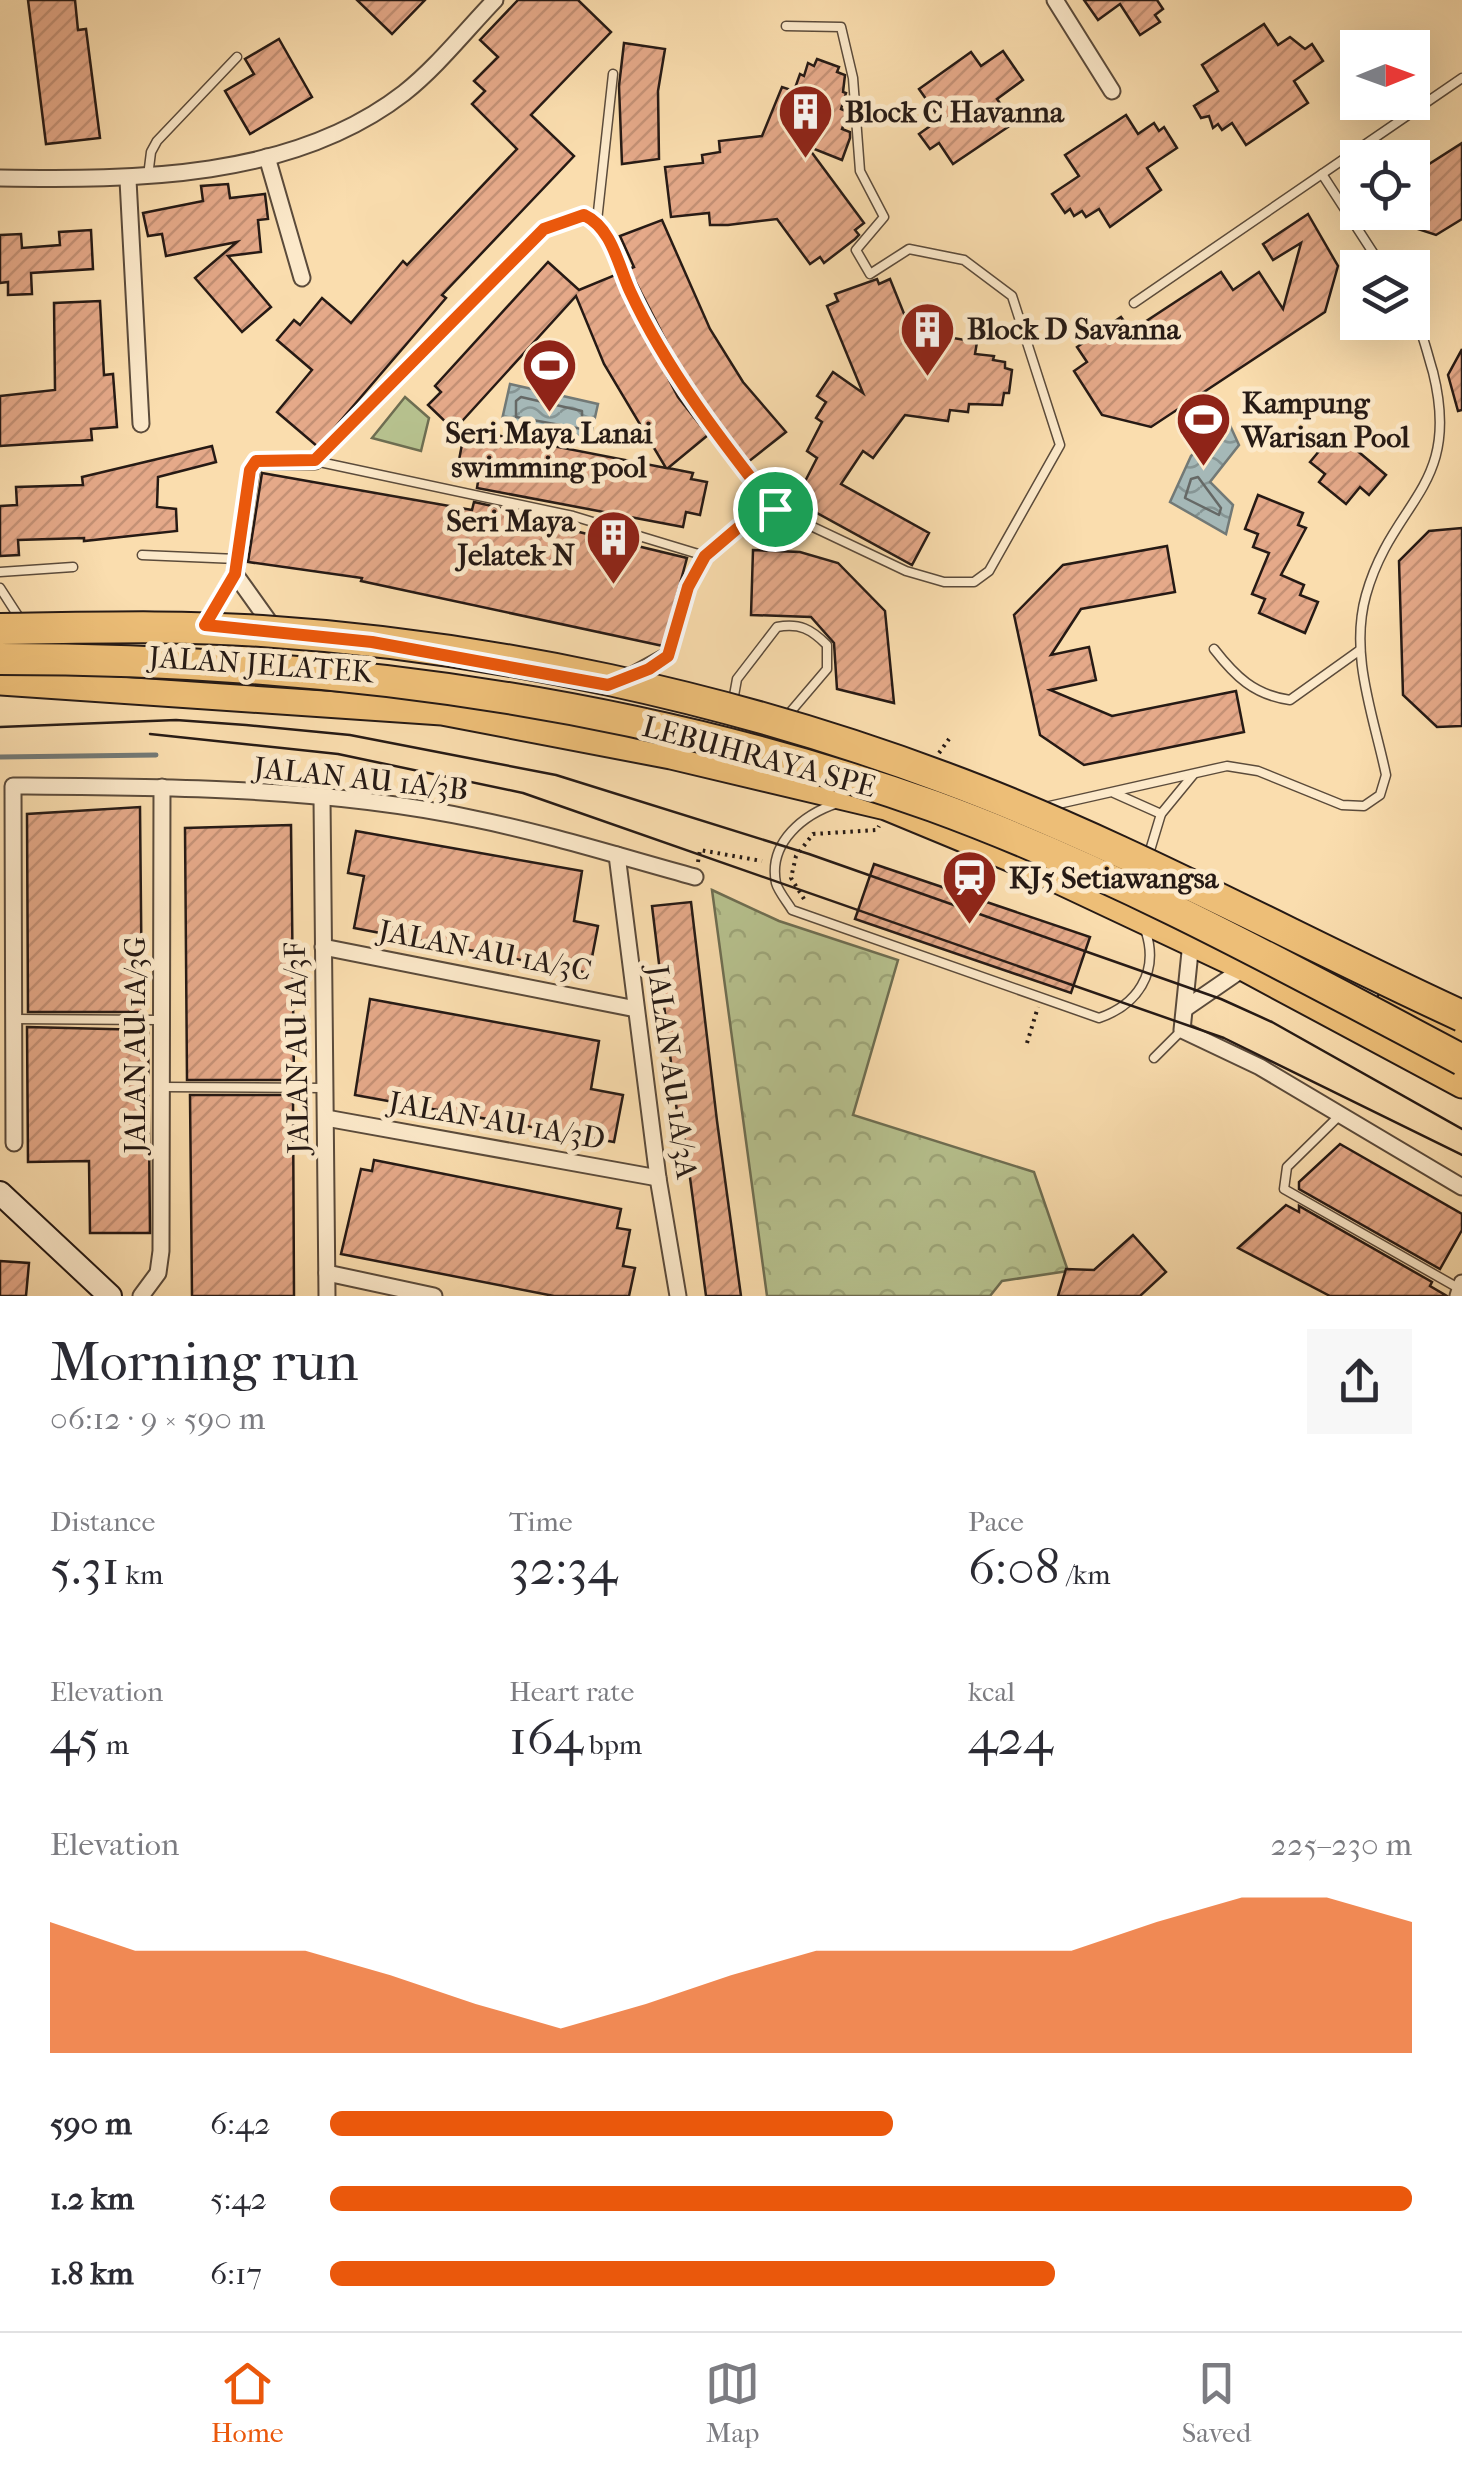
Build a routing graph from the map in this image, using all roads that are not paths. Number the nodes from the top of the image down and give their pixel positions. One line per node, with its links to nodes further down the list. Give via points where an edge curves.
1 (495, 0): 8 (street, via 405,92 329,136)
2 (1055, 0): 7 (street)
3 (786, 26): 20 (lane, via 841,28 853,78 860,170 884,217 856,250 870,274 909,250 964,260 1012,296 1060,444 989,571 974,582 906,571)
4 (237, 56): 10 (lane, via 157,141)
5 (613, 74): 13 (lane)
6 (1462, 78): 9 (lane)
7 (1112, 91)
8 (267, 157): 10 (street); 15 (street)
9 (1322, 174): 14 (lane); 16 (lane)
10 (148, 176): 12 (street)
11 (0, 177): 12 (street)
12 (128, 180): 18 (street)
13 (597, 221): 19 (lane, via 584,215 544,229); 20 (lane, via 685,393)
14 (1371, 250)
15 (302, 278)
16 (1134, 303)
17 (1421, 340): 31 (lane, via 1446,411 1444,449 1380,558 1365,597)
18 (141, 424)
19 (315, 460): 22 (lane, via 573,516); 23 (street, via 256,461)
20 (775, 509): 22 (lane, via 746,521)
21 (142, 555): 23 (lane)
22 (705, 556): 32 (lane, via 688,587)
23 (236, 566): 27 (street); 29 (street)
24 (73, 568): 25 (lane)
25 (0, 572)
26 (0, 588): 28 (lane)
27 (205, 625): 28 (main road, JALAN JELATEK); 29 (main road, JALAN JELATEK)
28 (8, 626): 49 (highway, LEBUHRAYA SPE, bridge, via 261,631 412,648 632,687 786,726 942,777 1132,856)
29 (275, 630): 34 (main road, JALAN JELATEK)
30 (1214, 649): 31 (lane, via 1239,680 1290,700)
31 (1360, 650): 38 (lane, via 1386,775 1380,795 1364,806 1342,805 1258,771 1227,766)
32 (668, 656): 34 (street); 35 (street)
33 (5, 677): 42 (main road, JALAN JELATEK, via 442,712); 61 (highway, LEBUHRAYA SPE, bridge, via 154,659 376,676 630,722 768,755 934,806 1114,881)
34 (608, 685): 35 (main road, JALAN JELATEK)
35 (674, 698): 36 (main road, JALAN JELATEK)
36 (730, 711): 37 (main road, JALAN JELATEK); 37 (lane, via 737,679 777,627 796,624 826,645 827,669)
37 (777, 726): 43 (main road, JALAN JELATEK)
38 (1193, 775): 40 (lane); 44 (lane)
39 (162, 787): 41 (street, JALAN AU 1A/3B); 55 (street, JALAN AU 1A/3B, via 13,786); 56 (street, JALAN AU 1A/3G)
40 (1114, 793): 43 (lane); 44 (lane)
41 (322, 798): 45 (street, JALAN AU 1A/3B, via 472,818); 51 (street, JALAN AU 1A/3F)
42 (852, 799): 48 (main road, JALAN JELATEK, via 966,840); 48 (lane, via 812,812 782,841 776,884 792,910 1099,1018 1126,1008 1142,986 1148,934)
43 (1026, 808): 46 (main road, JALAN JELATEK)
44 (1161, 814): 46 (lane)
45 (617, 856): 47 (street, JALAN AU 1A/3B); 53 (street, JALAN AU 1A/3A)
46 (1148, 858): 57 (main road, JALAN JELATEK, via 1235,893)
47 (695, 877)
48 (1133, 916): 50 (main road, JALAN JELATEK)
49 (1296, 940): 57 (highway, bridge); 59 (highway, bridge)
50 (1191, 942): 52 (main road, JALAN JELATEK); 54 (street)
51 (323, 947): 53 (street, JALAN AU 1A/3C); 64 (street, JALAN AU 1A/3F)
52 (1244, 968): 54 (street); 62 (main road, JALAN JELATEK)
53 (636, 1008): 68 (street, JALAN AU 1A/3A)
54 (1186, 1008): 58 (street)
55 (14, 1019): 56 (lane); 67 (street)
56 (163, 1020): 63 (street, JALAN AU 1A/3G)
57 (1462, 1020)
58 (1182, 1030): 60 (lane); 65 (street)
59 (1462, 1034)
60 (1154, 1058)
61 (1462, 1060)
62 (1462, 1085)
63 (162, 1087): 64 (lane); 76 (street, JALAN AU 1A/3G, via 161,1251 158,1272)
64 (325, 1088): 66 (street, JALAN AU 1A/3F)
65 (1341, 1114): 69 (street); 74 (lane, via 1287,1167 1284,1189)
66 (326, 1118): 68 (street, JALAN AU 1A/3D); 73 (street, JALAN AU 1A/3F)
67 (14, 1143)
68 (658, 1178): 79 (street, JALAN AU 1A/3A)
69 (1462, 1188)
70 (0, 1193): 72 (street)
71 (0, 1208): 72 (street)
72 (28, 1220): 75 (street)
73 (327, 1273): 77 (street, JALAN AU 1A/3F); 78 (street)
74 (1460, 1289)
75 (110, 1296)
76 (141, 1296)
77 (327, 1296)
78 (434, 1296)
79 (678, 1296)

